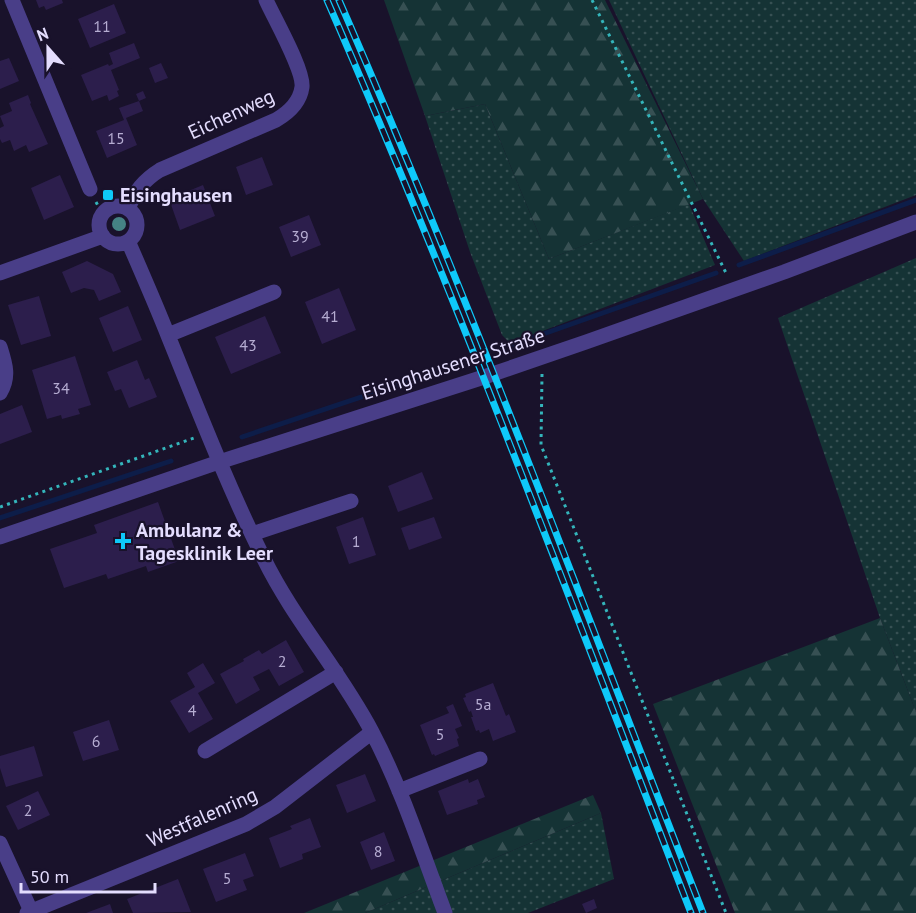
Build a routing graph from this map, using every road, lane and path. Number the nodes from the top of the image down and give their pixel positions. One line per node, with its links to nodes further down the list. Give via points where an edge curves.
1 (12, 0): 4 (street)
2 (266, 0): 5 (street, Eichenweg, via 301,78 295,104 276,120 160,170 138,188)
3 (592, 0): 10 (path)
4 (90, 189)
5 (128, 209): 7 (street, via 115,206 105,212 99,223); 8 (street, via 138,225)
6 (916, 222): 10 (street, Eisinghausener Straße)
7 (103, 236): 8 (street, via 113,243); 9 (street)
8 (128, 241): 12 (street)
9 (0, 273)
10 (735, 290): 17 (street, Eisinghausener Straße, via 484,377)
11 (274, 292): 12 (street)
12 (168, 335): 16 (street)
13 (0, 347): 15 (street, via 7,371)
14 (542, 373): 30 (path, via 541,445)
15 (0, 393)
16 (207, 433): 17 (street); 19 (path)
17 (219, 462): 20 (street); 21 (street, Eisinghausener Straße)
18 (351, 501): 20 (street)
19 (0, 507)
20 (252, 534): 22 (street, via 286,598)
21 (0, 537)
22 (336, 672): 23 (street); 24 (street)
23 (372, 732): 26 (street); 28 (street, Westfalenring, via 260,817)
24 (205, 751)
25 (480, 759): 26 (street)
26 (399, 791): 29 (street)
27 (0, 843): 28 (street, Westfalenring)
28 (29, 912)
29 (444, 913)
30 (726, 913)

